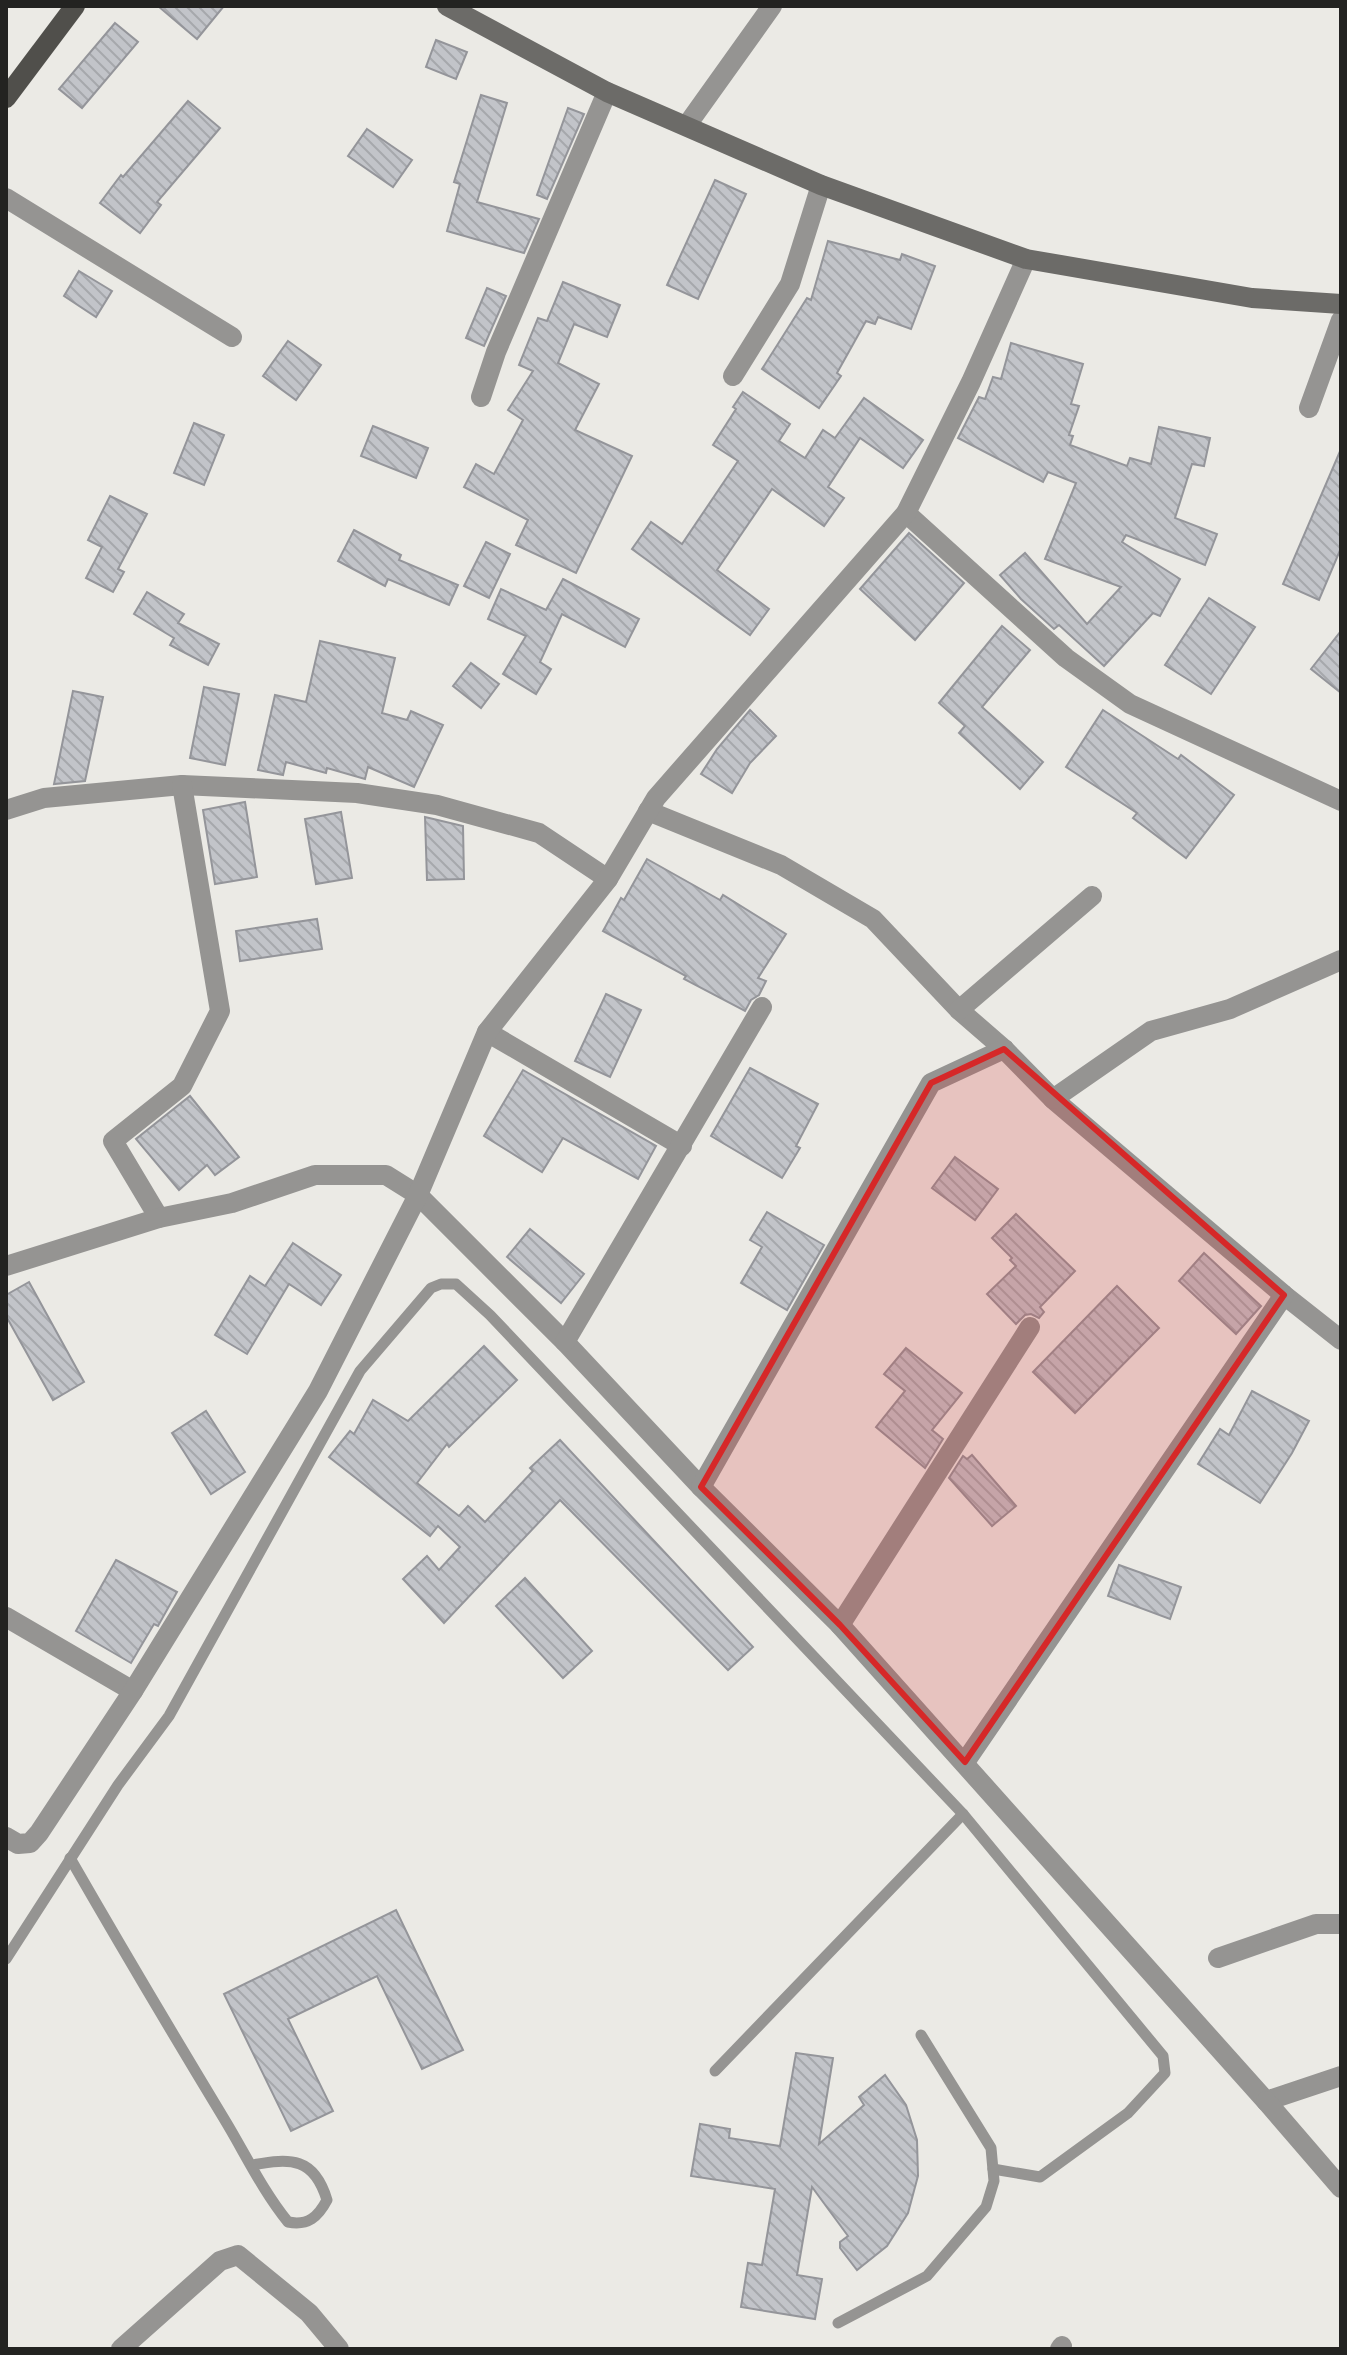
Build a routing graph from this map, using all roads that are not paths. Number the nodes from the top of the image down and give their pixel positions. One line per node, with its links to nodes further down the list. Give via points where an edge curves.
1 (75, 6): 5 (main road)
2 (447, 6): 4 (main road)
3 (772, 6): 6 (street)
4 (607, 92): 6 (main road); 14 (street)
5 (6, 98)
6 (687, 125): 7 (main road)
7 (821, 185): 9 (main road); 13 (street, via 790,284)
8 (6, 198): 12 (street)
9 (1026, 259): 10 (main road, via 1252,298); 16 (street)
10 (1341, 304)
11 (1341, 320): 15 (street)
12 (232, 337)
13 (733, 376)
14 (481, 397)
15 (1309, 408)
16 (906, 513): 18 (street, via 1066,658 1130,704); 20 (street)
17 (182, 785): 19 (street, via 44,798); 21 (street, via 357,793 437,805 539,833); 31 (street, via 220,1011 182,1086 113,1141)
18 (1341, 801)
19 (6, 810)
20 (648, 811): 21 (street); 25 (street, via 781,865 873,919)
21 (608, 879): 26 (street)
22 (1092, 896): 25 (street)
23 (1341, 960): 28 (street, via 1230,1009 1151,1031)
24 (762, 1007): 29 (street)
25 (959, 1010): 27 (street)
26 (487, 1032): 29 (street); 30 (street)
27 (1004, 1049): 28 (street); 37 (street, via 931,1083)
28 (1053, 1099): 33 (street)
29 (682, 1146): 36 (street)
30 (418, 1195): 31 (street, via 386,1175 315,1175 232,1203); 36 (street); 40 (street, via 318,1391)
31 (159, 1218): 32 (street)
32 (6, 1266)
33 (1284, 1295): 35 (street); 41 (street)
34 (1030, 1327): 39 (street)
35 (1341, 1340)
36 (565, 1342): 37 (street)
37 (701, 1487): 39 (street)
38 (6, 1617): 40 (street)
39 (840, 1625): 41 (street)
40 (133, 1691): 43 (street, via 39,1833 30,1843)
41 (965, 1762): 51 (street)
42 (963, 1814): 44 (lane, via 469,1294 456,1284 441,1284 431,1288 360,1371 169,1716); 49 (lane); 53 (lane, via 1163,2056 1165,2073 1128,2113 1040,2177)
43 (6, 1837)
44 (70, 1858): 47 (lane); 52 (lane)
45 (1341, 1924): 46 (street, via 1316,1924)
46 (1218, 1958)
47 (6, 1959)
48 (921, 2035): 53 (lane, via 991,2148)
49 (715, 2071)
50 (1341, 2076): 51 (street)
51 (1266, 2101): 54 (street)
52 (252, 2165): 52 (lane, via 288,2222 300,2224 318,2216 327,2200 321,2181 307,2166 279,2160)
53 (993, 2169): 55 (lane, via 986,2207 927,2276)
54 (1341, 2188)
55 (838, 2323)
56 (121, 2349): 57 (street, via 220,2261 238,2255 309,2313)
57 (339, 2349)

